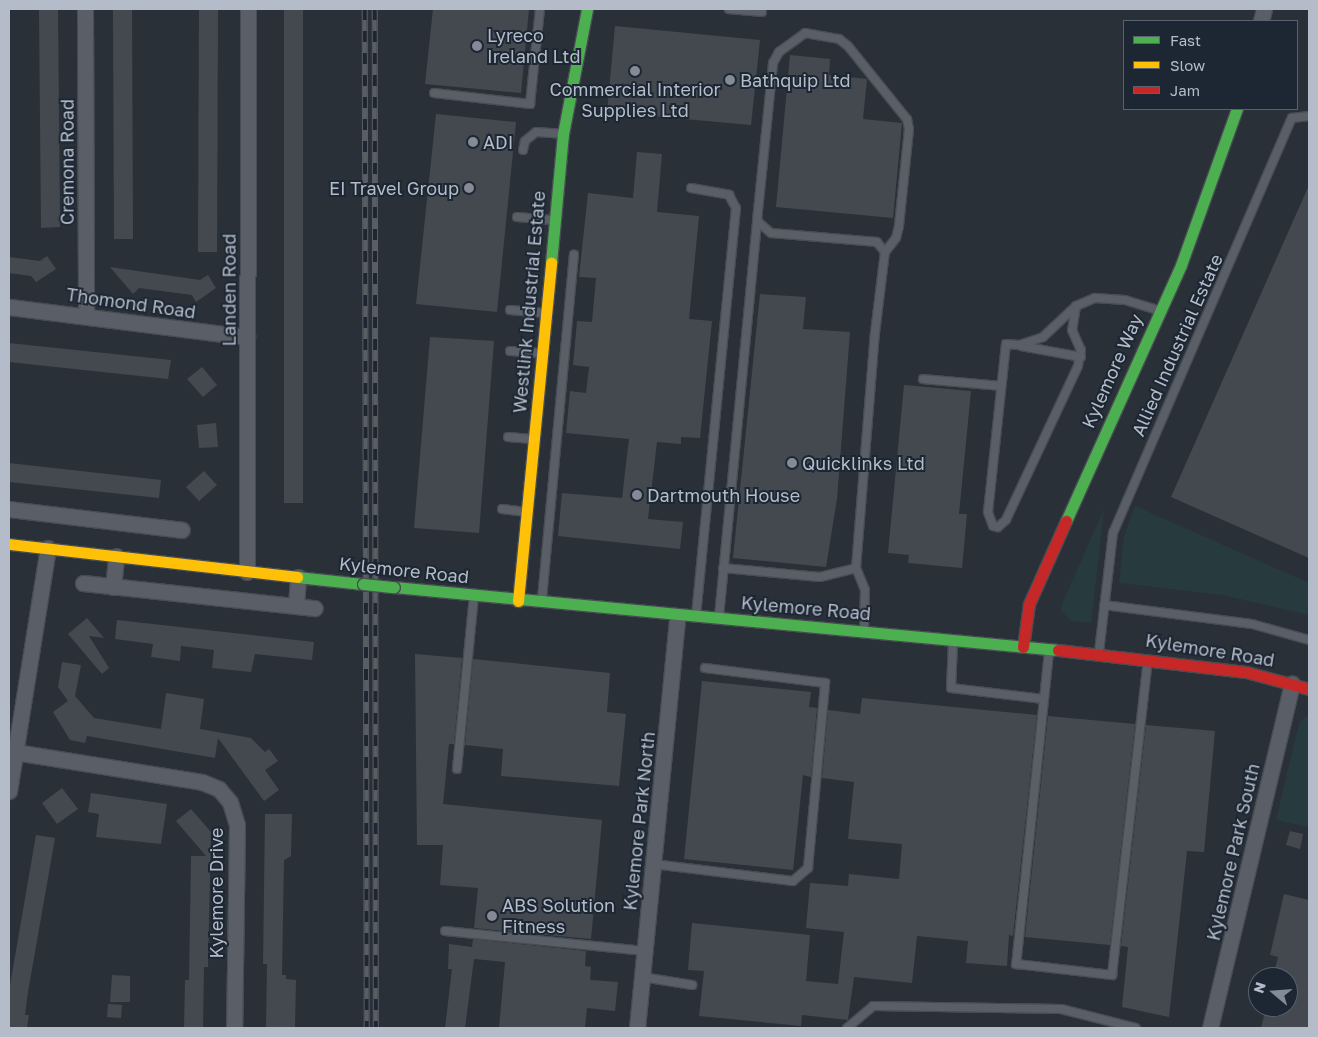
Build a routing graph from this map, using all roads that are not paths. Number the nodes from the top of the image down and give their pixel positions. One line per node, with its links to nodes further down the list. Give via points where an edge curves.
1 (85, 9): 23 (street, Cremona Road)
2 (248, 9): 24 (street, Landen Road)
3 (540, 9): 7 (lane, via 530,104)
4 (586, 9): 10 (main road, Westlink Industrial Estate)
5 (729, 9): 6 (lane)
6 (762, 12)
7 (434, 93)
8 (1237, 110): 21 (main road, Kylemore Way, via 1203,209)
9 (1309, 116): 49 (lane, Allied Industrial Estate, via 1292,118 1134,481 1113,533)
10 (563, 134): 11 (lane, via 536,132 525,141); 14 (main road, Westlink Industrial Estate)
11 (522, 150)
12 (691, 188): 53 (lane, via 729,195 736,208)
13 (517, 217): 14 (lane)
14 (554, 221): 22 (main road, Westlink Industrial Estate)
15 (757, 221): 16 (lane, via 771,233 876,242); 16 (lane, via 773,63 779,52 805,33 823,35 839,39 848,46 907,119 909,129 899,226 896,238); 40 (lane)
16 (885, 252): 41 (lane, via 875,333)
17 (574, 254): 48 (lane)
18 (1076, 306): 21 (lane, via 1095,298 1125,300); 25 (lane, via 1043,336); 28 (lane, via 1072,330)
19 (9, 307): 23 (street, Thomond Road)
20 (510, 310): 22 (lane)
21 (1160, 311): 58 (main road, Kylemore Way, via 1029,604)
22 (546, 314): 27 (main road, Westlink Industrial Estate)
23 (86, 316): 24 (street, Thomond Road)
24 (247, 337): 42 (street, Landen Road)
25 (1019, 345): 28 (lane); 30 (lane, via 1006,344)
26 (510, 351): 27 (lane)
27 (542, 353): 32 (main road, Westlink Industrial Estate)
28 (1081, 356): 30 (lane, via 1021,490 1006,520 998,527 989,521 988,512)
29 (923, 378): 30 (lane)
30 (1000, 386)
31 (508, 437): 32 (lane)
32 (534, 439): 35 (main road, Westlink Industrial Estate)
33 (9, 509): 36 (street)
34 (502, 509): 35 (lane)
35 (526, 512): 47 (main road, Westlink Industrial Estate)
36 (182, 530)
37 (9, 544): 38 (main road, Kylemore Road)
38 (48, 548): 39 (main road, Kylemore Road); 66 (street)
39 (116, 556): 42 (main road, Kylemore Road); 45 (street)
40 (724, 568): 41 (lane, via 820,578); 54 (lane)
41 (856, 568): 55 (lane, via 865,590)
42 (247, 572): 43 (main road, Kylemore Road)
43 (298, 577): 46 (main road, Kylemore Road, bridge); 50 (street)
44 (83, 583): 45 (street)
45 (113, 586): 50 (street)
46 (474, 596): 47 (main road, Kylemore Road); 67 (lane)
47 (518, 601): 48 (main road, Kylemore Road)
48 (541, 604): 52 (main road, Kylemore Road)
49 (1104, 605): 56 (lane, via 1252,624); 60 (lane, Allied Industrial Estate)
50 (296, 606): 51 (street)
51 (314, 608)
52 (677, 617): 53 (main road, Kylemore Road); 69 (street, Kylemore Park North)
53 (695, 617): 54 (main road, Kylemore Road)
54 (719, 619): 55 (main road, Kylemore Road)
55 (864, 632): 57 (main road, Kylemore Road)
56 (1309, 640)
57 (953, 641): 58 (main road, Kylemore Road); 65 (lane, via 951,688)
58 (1023, 647): 59 (main road, Kylemore Road)
59 (1049, 649): 60 (main road, Kylemore Road); 65 (lane)
60 (1099, 654): 61 (main road, Kylemore Road)
61 (1149, 659): 63 (main road, Kylemore Road, via 1246,672); 65 (lane, via 1112,975 1016,964)
62 (705, 668): 69 (lane, via 825,683 808,868 793,881)
63 (1292, 684): 64 (main road, Kylemore Road); 78 (street, Kylemore Park South)
64 (1309, 689)
65 (1043, 699)
66 (15, 752): 68 (street); 74 (street, Kylemore Drive, via 202,782 219,790 230,802 237,825)
67 (457, 769)
68 (9, 791)
69 (653, 864): 71 (street, Kylemore Park North)
70 (445, 931): 71 (lane)
71 (645, 951): 72 (street, Kylemore Park North)
72 (642, 977): 73 (lane); 75 (street, Kylemore Park North)
73 (692, 985)
74 (234, 1028)
75 (637, 1028)
76 (847, 1028): 77 (lane, via 873,1006 1061,1009)
77 (1136, 1028)
78 (1210, 1028)

